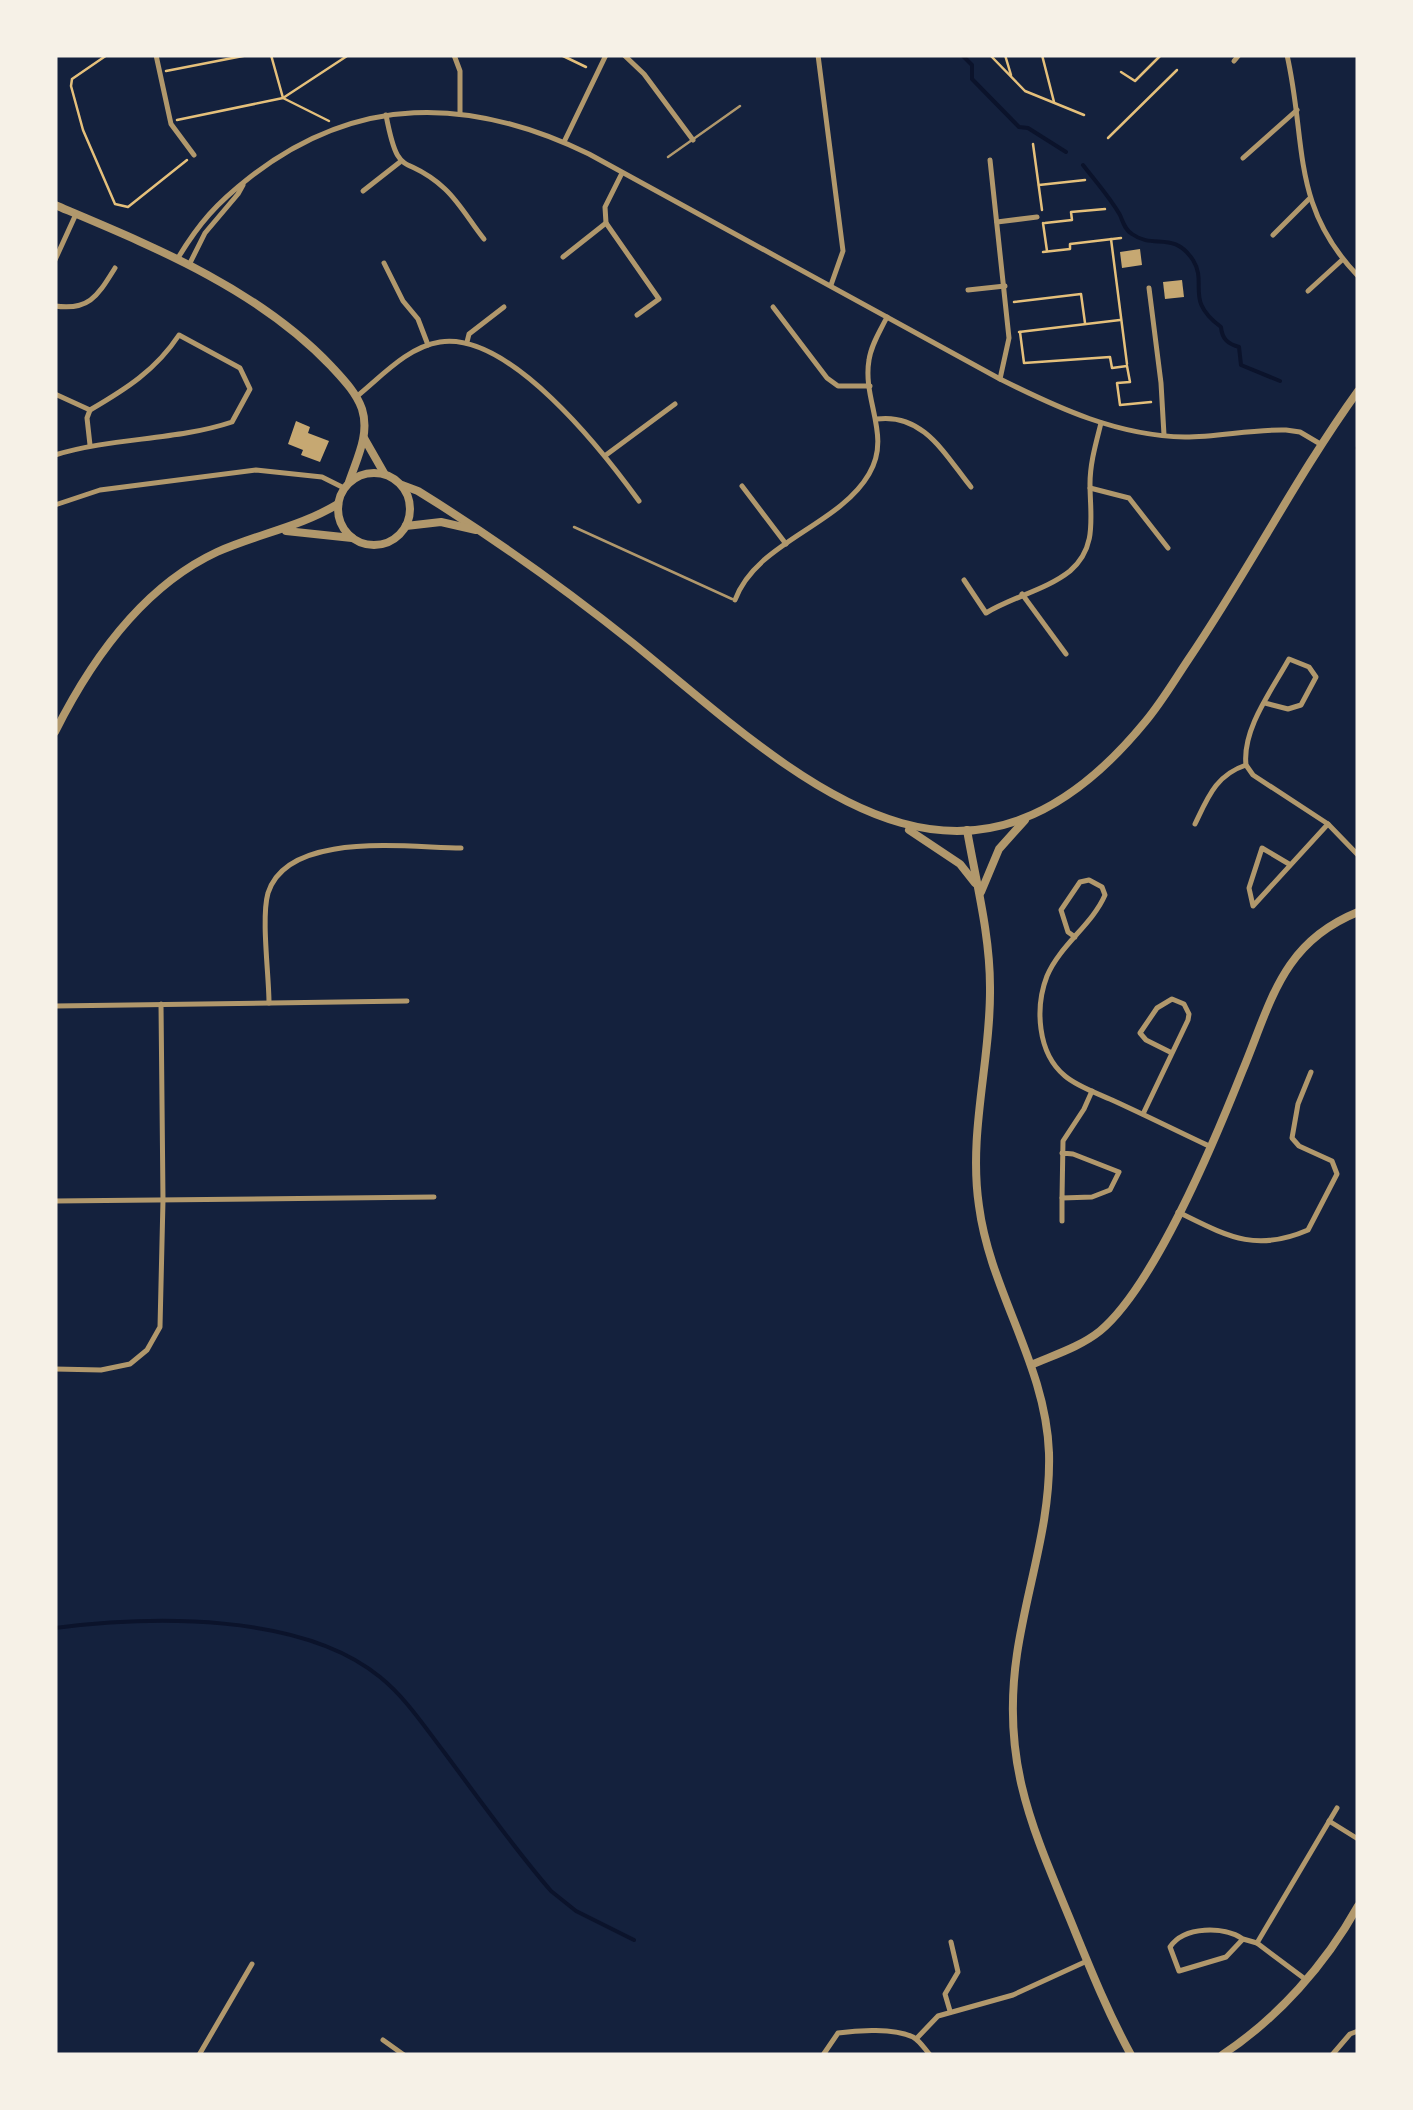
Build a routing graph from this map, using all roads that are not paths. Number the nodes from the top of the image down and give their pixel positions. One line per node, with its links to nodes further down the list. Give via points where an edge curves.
1 (156, 55): 13 (street, via 171,122)
2 (454, 55): 9 (street)
3 (606, 55): 12 (street)
4 (624, 55): 11 (street)
5 (818, 55): 37 (street, via 844,251)
6 (1287, 55): 8 (street)
7 (740, 106): 11 (lane)
8 (1297, 110): 15 (street); 21 (street)
9 (460, 114): 10 (street); 12 (street)
10 (386, 115): 17 (street); 19 (street, via 292,148)
11 (693, 140): 14 (lane)
12 (564, 142): 18 (street)
13 (194, 154)
14 (668, 157)
15 (1243, 158)
16 (990, 160): 25 (street)
17 (400, 162): 20 (street); 28 (street, via 444,188)
18 (622, 173): 26 (street, via 605,207); 37 (street)
19 (244, 182): 30 (street, via 214,206); 34 (street)
20 (363, 192)
21 (1309, 199): 27 (street); 32 (street)
22 (55, 206): 23 (street)
23 (76, 214): 30 (street); 31 (street)
24 (1036, 217): 25 (street)
25 (996, 222): 38 (street)
26 (606, 223): 29 (street); 45 (street, via 659,298)
27 (1273, 235)
28 (484, 239)
29 (562, 257)
30 (177, 259): 34 (street)
31 (55, 260)
32 (1342, 260): 36 (street); 41 (street)
33 (384, 264): 48 (street)
34 (189, 266): 53 (street, via 276,318)
35 (115, 268): 42 (street, via 89,302)
36 (1358, 276)
37 (830, 285): 46 (street)
38 (1005, 286): 40 (street); 49 (street, via 1008,354)
39 (1149, 288): 58 (street)
40 (968, 290)
41 (1308, 290)
42 (55, 306)
43 (504, 307): 47 (street)
44 (773, 307): 50 (street, via 827,378 838,386)
45 (637, 315)
46 (887, 317): 49 (street); 50 (street, via 869,360)
47 (467, 342): 48 (street); 63 (street, via 498,355)
48 (428, 345): 53 (street)
49 (1000, 379): 57 (street)
50 (870, 386): 56 (street)
51 (1358, 391): 61 (street)
52 (55, 394): 55 (street)
53 (356, 398): 59 (street)
54 (675, 404): 63 (street)
55 (90, 410): 60 (street); 60 (street, via 132,386 179,335 240,368 250,389 232,422)
56 (878, 420): 68 (street, via 916,424); 78 (street, via 878,449 867,478)
57 (1102, 423): 58 (street); 69 (street)
58 (1164, 436): 61 (street, via 1286,430)
59 (364, 438): 64 (street); 65 (street)
60 (90, 445): 62 (street)
61 (1322, 445): 87 (street, via 1148,719 1102,770)
62 (55, 455)
63 (606, 455): 70 (street)
64 (384, 474): 65 (street, via 372,472); 66 (street)
65 (347, 485): 71 (street, via 256,470 100,490); 72 (street)
66 (402, 486): 73 (street, via 410,510); 76 (street)
67 (742, 486): 78 (street)
68 (971, 487)
69 (1090, 488): 79 (street, via 1129,498); 81 (street, via 1092,529 1081,558)
70 (639, 501)
71 (55, 504)
72 (338, 504): 75 (street); 77 (street, via 340,522)
73 (406, 526): 76 (street, via 441,522); 77 (street, via 382,544)
74 (574, 527): 82 (lane)
75 (282, 530): 77 (street); 85 (street, via 190,567 137,610 100,655)
76 (480, 531): 90 (street, via 565,588 785,767)
77 (352, 538)
78 (786, 544): 82 (street, via 742,582)
79 (1168, 548)
80 (964, 580): 81 (street, via 986,613)
81 (1022, 594): 83 (street)
82 (735, 600)
83 (1066, 654)
84 (1265, 703): 84 (street, via 1301,705 1316,677 1309,666 1289,659); 86 (street, via 1248,739)
85 (55, 732)
86 (1246, 765): 88 (street, via 1215,784); 89 (street)
87 (1028, 817): 91 (street); 97 (street, via 999,849)
88 (1196, 824)
89 (1328, 824): 92 (street); 95 (street)
90 (903, 826): 91 (street); 96 (street, via 960,864)
91 (967, 830): 96 (street)
92 (1356, 845): 94 (street)
93 (461, 848): 101 (street, via 334,848 288,864 266,904)
94 (1358, 855)
95 (1290, 864): 95 (street, via 1262,848 1249,888 1253,906)
96 (978, 886): 97 (street)
97 (980, 897): 116 (street, via 990,990 977,1128 978,1198 993,1262)
98 (1358, 912): 108 (street, via 1316,936 1276,984)
99 (1076, 937): 99 (street, via 1061,910 1080,882 1089,880 1105,896); 106 (street, via 1047,977 1041,1028 1064,1076)
100 (407, 1001): 101 (street)
101 (269, 1003): 102 (street)
102 (161, 1004): 103 (street); 112 (street)
103 (55, 1006)
104 (1172, 1053): 104 (street, via 1190,1014 1172,999 1140,1033); 107 (street)
105 (1311, 1072): 114 (street, via 1292,1138 1332,1160 1337,1174 1308,1230 1268,1242 1243,1241)
106 (1092, 1090): 107 (street); 109 (street)
107 (1143, 1114): 108 (street)
108 (1210, 1146): 114 (street)
109 (1062, 1153): 111 (street); 111 (street, via 1118,1172 1110,1190)
110 (434, 1198): 112 (street)
111 (1062, 1198): 115 (street)
112 (163, 1200): 113 (street); 117 (street, via 162,1307 153,1343 120,1367)
113 (55, 1202)
114 (1178, 1212): 116 (street, via 1114,1318 1098,1333)
115 (1062, 1221)
116 (1031, 1365): 126 (street, via 1044,1411 1049,1473 1016,1655 1014,1743 1026,1813)
117 (55, 1370)
118 (1337, 1808): 119 (street)
119 (1330, 1821): 120 (street); 125 (street)
120 (1358, 1839)
121 (1358, 1906): 122 (street)
122 (1354, 1922): 128 (street)
123 (1243, 1939): 123 (street, via 1217,1929 1179,1938 1170,1948 1179,1971 1226,1958); 125 (street)
124 (951, 1942): 129 (street, via 958,1972 945,1994)
125 (1257, 1944): 128 (street)
126 (1088, 1961): 129 (street, via 1013,1995); 137 (street)
127 (252, 1964): 134 (street)
128 (1306, 1980): 138 (street)
129 (950, 2011): 131 (street)
130 (1358, 2031): 139 (street)
131 (916, 2038): 135 (street, via 838,2033); 136 (street)
132 (383, 2040): 133 (street)
133 (399, 2054)
134 (198, 2055)
135 (823, 2055)
136 (930, 2055)
137 (1132, 2055)
138 (1222, 2055)
139 (1332, 2055)

